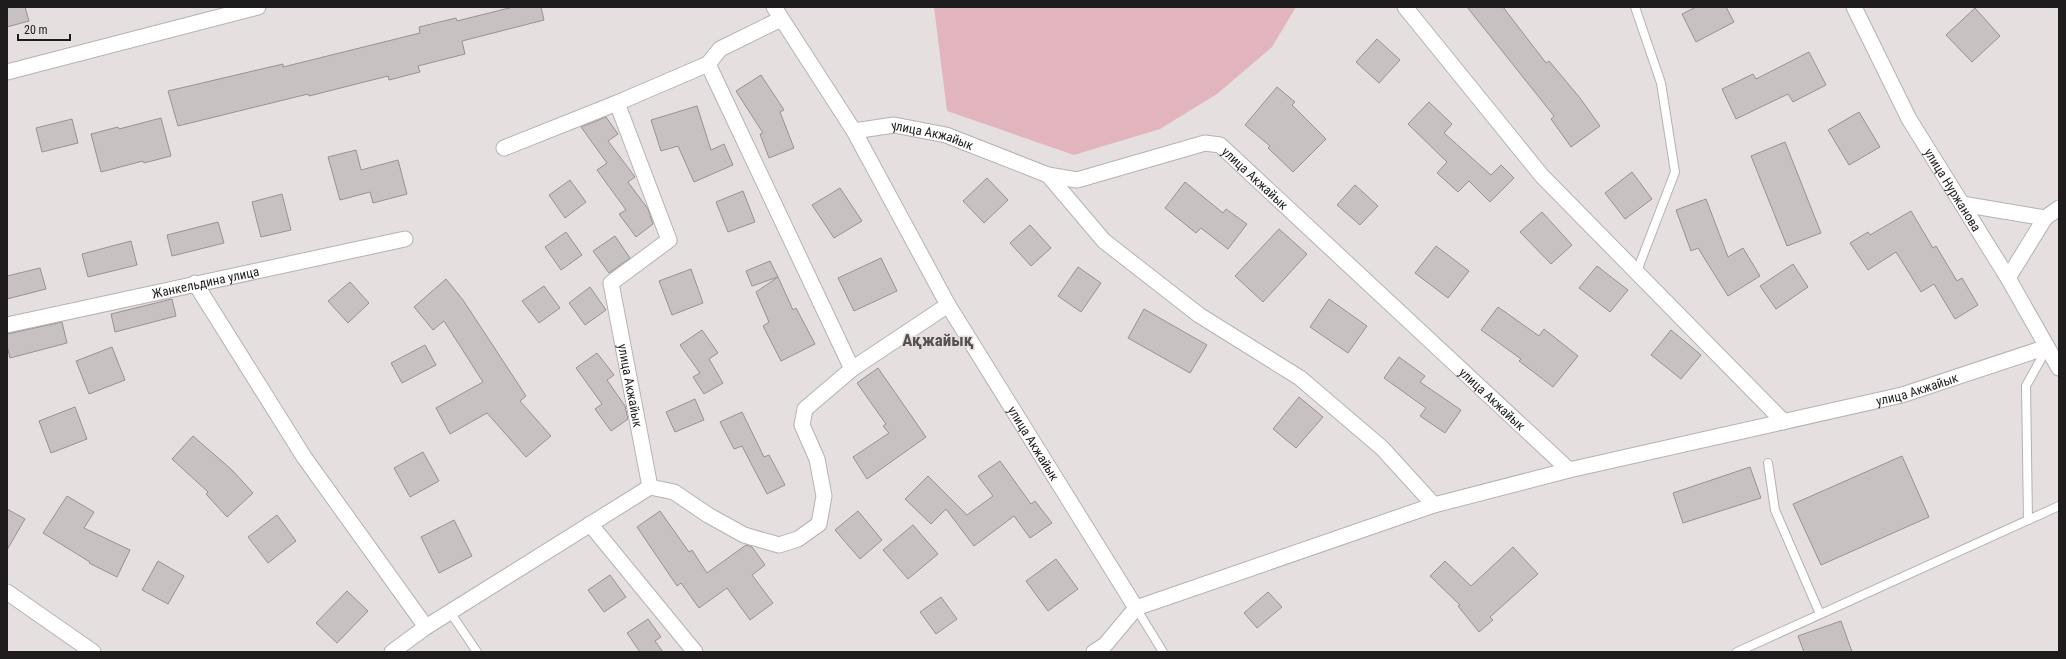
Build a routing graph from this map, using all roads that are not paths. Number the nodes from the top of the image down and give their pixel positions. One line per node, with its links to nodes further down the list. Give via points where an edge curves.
1 (258, 7): 7 (street)
2 (1405, 7): 16 (street, via 1542,176)
3 (1635, 7): 16 (lane, via 1660,83 1675,172)
4 (1854, 7): 12 (street, улица Нуржанова, via 1909,119)
5 (778, 13): 6 (street, via 720,49); 9 (street, улица Акжайык)
6 (708, 64): 8 (street); 23 (street)
7 (7, 72)
8 (617, 103): 10 (street); 27 (street, улица Акжайык, via 670,240 612,283)
9 (854, 130): 11 (street, улица Акжайык, via 894,124 946,135); 19 (street, улица Акжайык)
10 (504, 148)
11 (1048, 175): 26 (street, улица Акжайык, via 1077,180 1205,143 1220,145); 28 (street, via 1104,241 1199,315 1306,383 1382,448)
12 (1962, 204): 14 (street); 17 (street, улица Нуржанова)
13 (2059, 208): 14 (street)
14 (2045, 218): 17 (street)
15 (405, 239): 18 (street, Жанкельдина улица)
16 (1637, 271): 24 (street)
17 (2008, 278): 21 (street, улица Нуржанова)
18 (195, 283): 20 (street, Жанкельдина улица); 36 (street, via 304,457)
19 (948, 304): 23 (street); 33 (street, улица Акжайык)
20 (7, 325)
21 (2047, 347): 22 (street, улица Нуржанова); 24 (street, улица Акжайык, via 1902,395); 30 (lane, via 2026,386)
22 (2059, 368)
23 (852, 369): 27 (street, via 805,409 802,425 817,459 824,496 819,524 798,539 779,545 744,535 708,516 674,492)
24 (1784, 422): 26 (street, улица Акжайык)
25 (1768, 463): 35 (lane, via 1775,510)
26 (1569, 470): 28 (street, улица Акжайык)
27 (650, 487): 31 (street)
28 (1434, 505): 33 (street, улица Акжайык)
29 (2059, 506): 30 (lane)
30 (2028, 520): 35 (lane)
31 (590, 524): 34 (street); 40 (street)
32 (7, 592): 37 (street)
33 (1136, 608): 41 (street, via 1105,645); 42 (lane, улица Акжайык)
34 (450, 612): 36 (street); 39 (lane)
35 (1820, 614): 43 (lane)
36 (426, 627): 38 (street)
37 (93, 652)
38 (392, 652)
39 (478, 652)
40 (695, 652)
41 (1094, 652)
42 (1163, 652)
43 (1737, 652)

